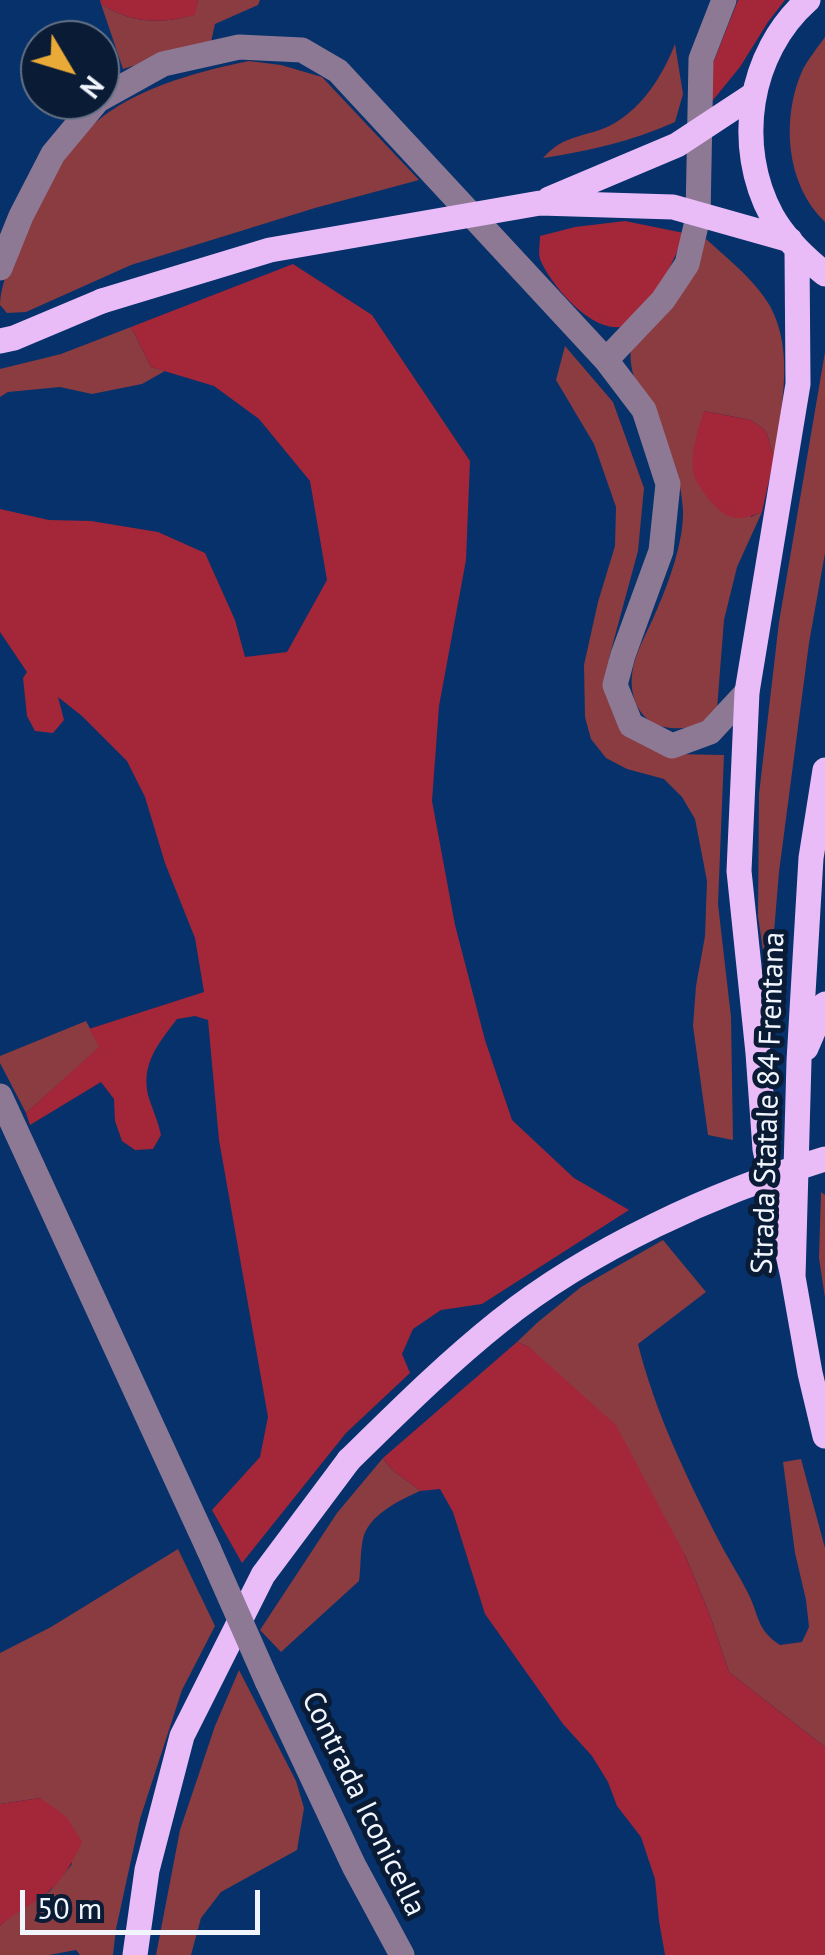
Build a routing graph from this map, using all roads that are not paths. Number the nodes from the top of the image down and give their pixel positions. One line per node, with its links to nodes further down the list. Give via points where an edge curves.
1 (724, 0): 11 (street, via 700,60 698,217 687,264)
2 (808, 0): 4 (main road, via 777,36)
3 (120, 88): 11 (street, via 163,64 239,47 302,50 338,71)
4 (753, 96): 6 (main road, bridge, via 677,145); 7 (main road, via 750,138 757,178 772,216)
5 (82, 120): 8 (street, via 54,154)
6 (540, 203): 7 (main road, bridge, via 673,207); 10 (main road, bridge, via 270,250 102,301)
7 (794, 245): 9 (main road); 12 (main road, via 798,384)
8 (0, 268)
9 (825, 274)
10 (0, 342)
11 (606, 360): 12 (street, via 644,410 668,484 661,551 615,685 632,725 672,746 710,732)
12 (747, 692): 18 (main road, via 739,871 765,1149)
13 (825, 770): 15 (main road, Strada Statale 84 Frentana, via 811,858)
14 (825, 1004): 15 (main road)
15 (800, 1062): 18 (main road, Strada Statale 84 Frentana)
16 (0, 1096): 21 (street, Contrada Iconicella, bridge, via 267,1681)
17 (825, 1159): 20 (main road, bridge, via 707,1202 566,1275 430,1380 349,1460 263,1576 182,1736 147,1870)
18 (792, 1277): 19 (main road, Strada Statale 84 Frentana)
19 (825, 1436)
20 (134, 1955)
21 (402, 1955)

